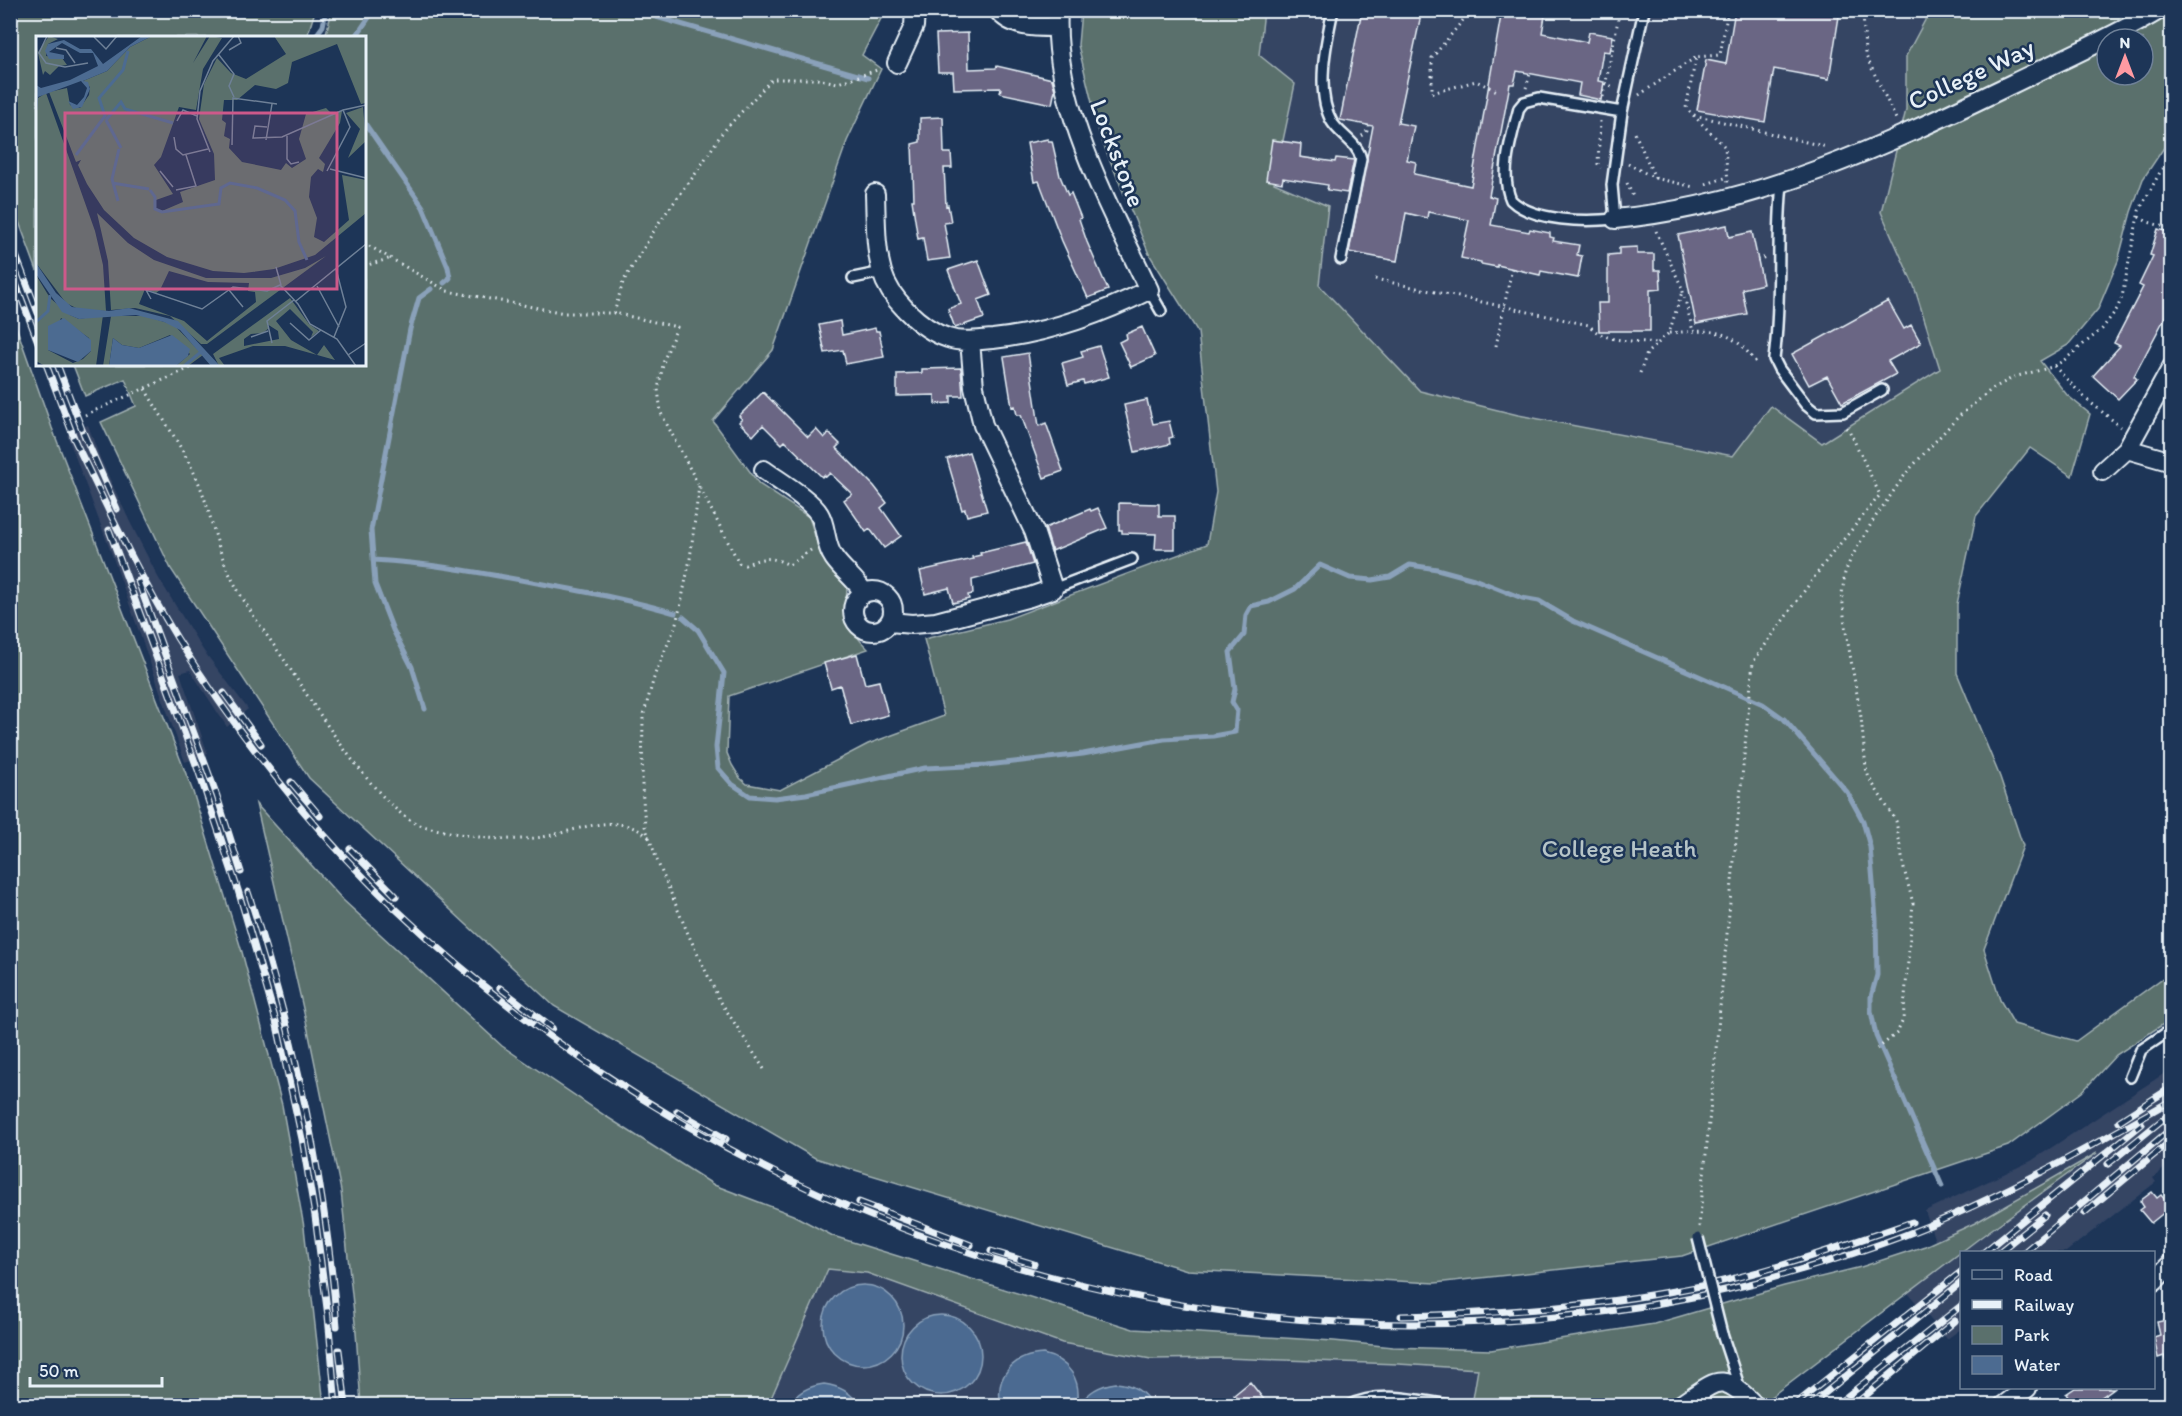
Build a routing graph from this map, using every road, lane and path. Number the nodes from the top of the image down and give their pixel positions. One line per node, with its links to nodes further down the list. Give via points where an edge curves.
1 (915, 10): 11 (street, via 914,26)
2 (998, 10): 9 (street, Lockstone, via 1004,19 1015,23)
3 (1333, 10): 42 (lane, via 1324,49 1325,99 1331,120 1361,159)
4 (1467, 10): 13 (path, via 1468,14 1432,58 1432,93 1476,81)
5 (1644, 10): 14 (lane)
6 (1728, 10): 10 (path, via 1720,55)
7 (1863, 10): 20 (path, via 1865,54)
8 (2159, 10): 20 (street, College Way, via 1963,108)
9 (1058, 19): 49 (street, Lockstone, via 1058,49 1088,157)
10 (1696, 57): 15 (path); 18 (path, via 1686,108)
11 (897, 63)
12 (871, 72): 52 (path, via 838,83 817,79 772,80 722,133 660,221 623,282)
13 (1497, 91)
14 (1627, 93): 15 (path); 17 (lane)
15 (1639, 95): 16 (path)
16 (1638, 104)
17 (1622, 112): 38 (lane, via 1612,184); 38 (lane, via 1539,98 1524,102 1519,108 1506,170 1511,200 1525,209 1564,220)
18 (1693, 115): 23 (path); 28 (path, via 1725,147)
19 (1635, 122): 21 (path)
20 (1899, 129): 33 (street, College Way)
21 (1634, 131): 22 (path); 29 (path)
22 (1632, 142)
23 (1838, 150)
24 (2172, 150): 37 (path, via 2144,200)
25 (1630, 153): 26 (path)
26 (1628, 165): 27 (path); 29 (path)
27 (1627, 172)
28 (1728, 177): 31 (path); 32 (path)
29 (1655, 178): 34 (path)
30 (1626, 180): 36 (path)
31 (1706, 184)
32 (1728, 184)
33 (1782, 184): 36 (street, College Way, via 1704,206); 65 (lane, via 1774,359 1806,405)
34 (1694, 188)
35 (875, 194): 45 (street)
36 (1642, 209): 38 (street, College Way); 48 (path)
37 (2139, 217): 39 (path); 60 (path, via 2117,309 2092,339)
38 (1615, 219)
39 (2172, 229)
40 (366, 244): 41 (path)
41 (393, 258): 43 (path); 52 (path, via 447,291 565,313)
42 (1341, 259)
43 (366, 265)
44 (1512, 268): 50 (path)
45 (882, 272): 46 (lane); 55 (street, via 899,303 914,318 947,338)
46 (853, 278)
47 (1375, 279): 50 (path)
48 (1682, 288): 53 (path); 54 (path)
49 (1149, 290): 51 (lane, Lockstone); 55 (street, via 1083,320 1037,332)
50 (1504, 307): 56 (path, via 1589,325 1595,332 1618,340); 57 (path)
51 (1161, 311)
52 (614, 313): 71 (path, via 677,327 658,389 661,413)
53 (1693, 331): 54 (path); 58 (path, via 1736,339)
54 (1669, 333): 56 (path)
55 (970, 341): 74 (street, via 974,387 983,425 1034,531)
56 (1658, 343): 62 (path, via 1647,353)
57 (1496, 346)
58 (1756, 364)
59 (195, 366): 63 (path)
60 (2054, 366): 67 (path); 79 (path, via 2014,377 1958,417 1907,472 1888,499 1851,558 1843,581 1845,626 1866,768 1896,821 1913,903 1903,1020 1896,1033)
61 (2172, 368): 67 (street)
62 (1640, 373)
63 (145, 389): 66 (path); 77 (path, via 197,477 223,558 241,596 336,740 401,814 419,825 497,839 536,838 614,822 629,825)
64 (1882, 390): 65 (lane, via 1843,412)
65 (1824, 414): 82 (path, via 1849,430 1880,495 1826,561 1753,662)
66 (85, 415)
67 (2130, 442): 68 (street); 70 (street)
68 (2172, 462)
69 (764, 470): 72 (street, via 813,506 822,520)
70 (2103, 471)
71 (699, 486): 72 (path, via 739,562 745,565 760,558 789,565); 77 (path, via 680,608 654,674 644,717 642,786 645,826)
72 (826, 542): 75 (street)
73 (1132, 559): 74 (lane)
74 (1053, 589): 76 (street, via 936,622)
75 (864, 593): 76 (street, via 877,591 888,598 893,610); 76 (street, via 854,602 855,622 873,632)
76 (890, 622)
77 (651, 839): 80 (path, via 688,936 719,999)
78 (2172, 1029): 81 (lane, via 2141,1050)
79 (1876, 1049)
80 (764, 1069)
81 (2130, 1077)
82 (1698, 1238): 85 (lane, bridge)
83 (2172, 1263): 84 (street)
84 (2155, 1280)
85 (1740, 1389): 91 (street, via 1721,1382); 92 (street)
86 (2028, 1394): 93 (street)
87 (1500, 1396): 90 (path)
88 (1348, 1406): 89 (lane, via 1392,1397)
89 (1455, 1406)
90 (1498, 1406)
91 (1679, 1406)
92 (1755, 1406)
93 (2003, 1406)

